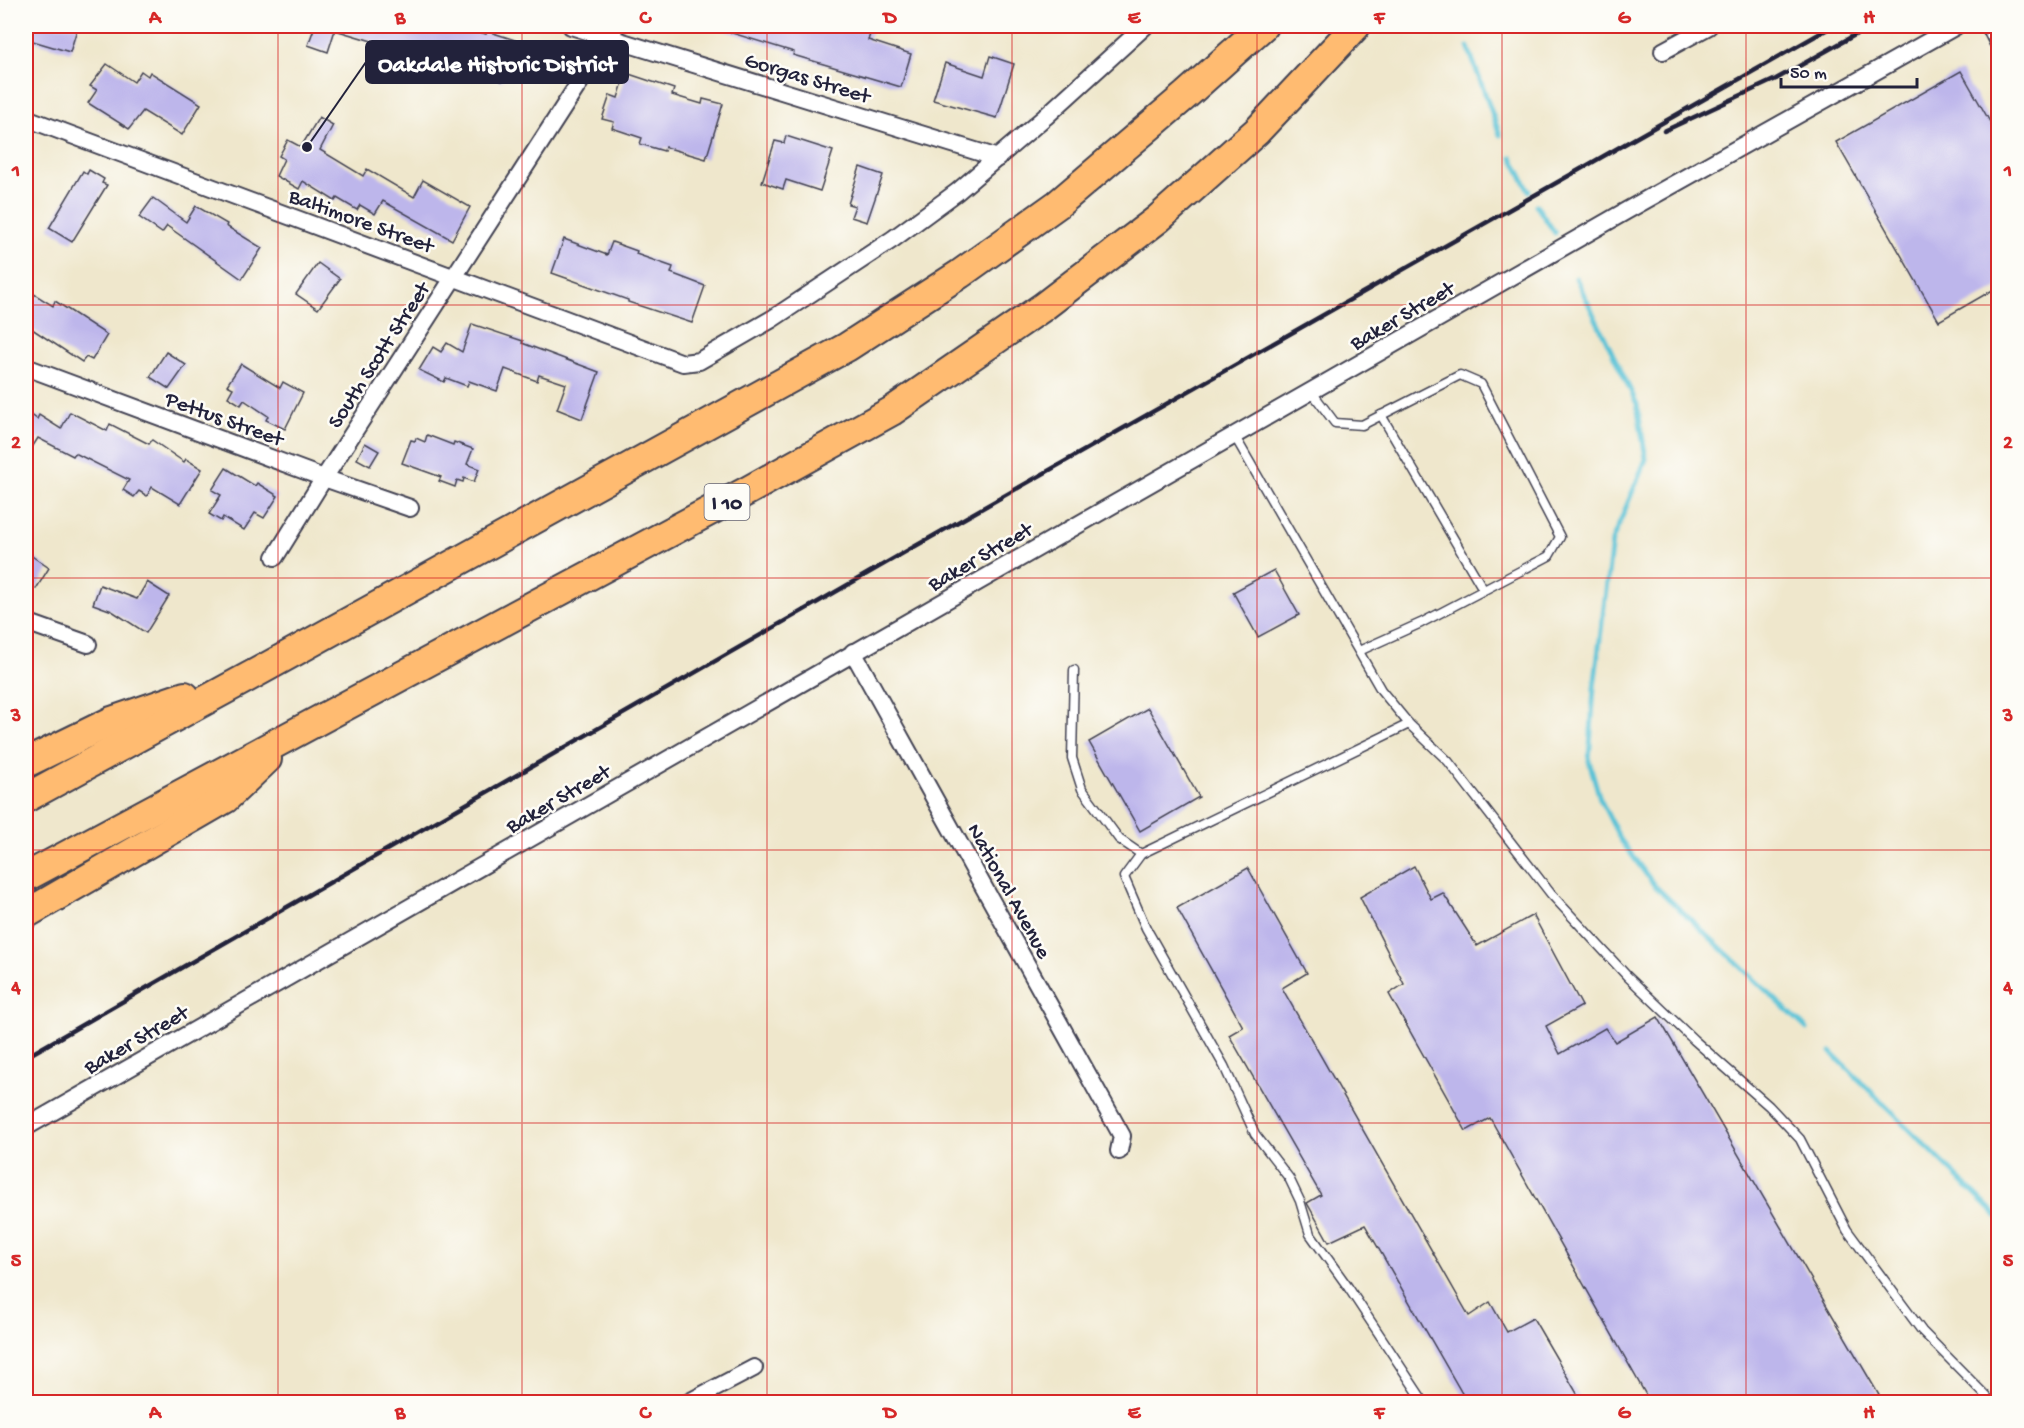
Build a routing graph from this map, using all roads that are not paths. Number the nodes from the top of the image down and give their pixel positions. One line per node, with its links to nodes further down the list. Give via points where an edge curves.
1 (571, 26): 8 (street, Gorgas Street)
2 (1145, 26): 12 (street)
3 (1263, 26): 26 (highway, via 1058,204 847,347)
4 (1356, 26): 29 (highway, I 10, via 1257,131 1158,219 1043,307 892,411)
5 (1709, 26): 10 (street)
6 (1956, 26): 15 (street, Baker Street)
7 (1990, 26): 9 (street)
8 (612, 31): 12 (street, Gorgas Street); 13 (street, South Scott Street)
9 (1998, 42)
10 (1663, 51)
11 (26, 118): 13 (street, Baltimore Street)
12 (998, 158): 13 (street, Baltimore Street, via 893,239 772,319 699,361 683,363)
13 (453, 276): 18 (street, South Scott Street)
14 (26, 367): 18 (street, Pettus Street)
15 (1311, 391): 16 (lane, via 1335,423 1362,425); 17 (street, Baker Street)
16 (1381, 415): 21 (lane); 21 (lane, via 1460,375 1481,384 1560,537 1549,556)
17 (1234, 435): 24 (lane); 25 (street, Baker Street)
18 (324, 478): 19 (street, Pettus Street); 20 (street, South Scott Street)
19 (410, 508)
20 (275, 557)
21 (1483, 589): 24 (lane)
22 (26, 622): 23 (street)
23 (88, 644)
24 (1359, 651): 28 (lane, via 1381,690)
25 (853, 652): 35 (street, Baker Street); 36 (street, National Avenue, via 1122,1136)
26 (263, 669): 30 (highway, via 112,721); 31 (highway)
27 (1074, 670): 32 (lane, via 1072,758 1082,789 1119,839)
28 (1409, 724): 32 (lane); 40 (lane, via 1448,761 1551,894 1627,976 1800,1139 1848,1230 1922,1331)
29 (294, 733): 33 (highway, I 10); 34 (highway, via 225,799)
30 (26, 763)
31 (26, 798)
32 (1141, 854): 39 (lane, via 1124,877 1146,928 1224,1066 1255,1134 1289,1178 1310,1234)
33 (26, 877)
34 (26, 915)
35 (26, 1127)
36 (1119, 1151)
37 (754, 1368): 38 (street)
38 (688, 1402)
39 (1424, 1402)
40 (1992, 1402)

